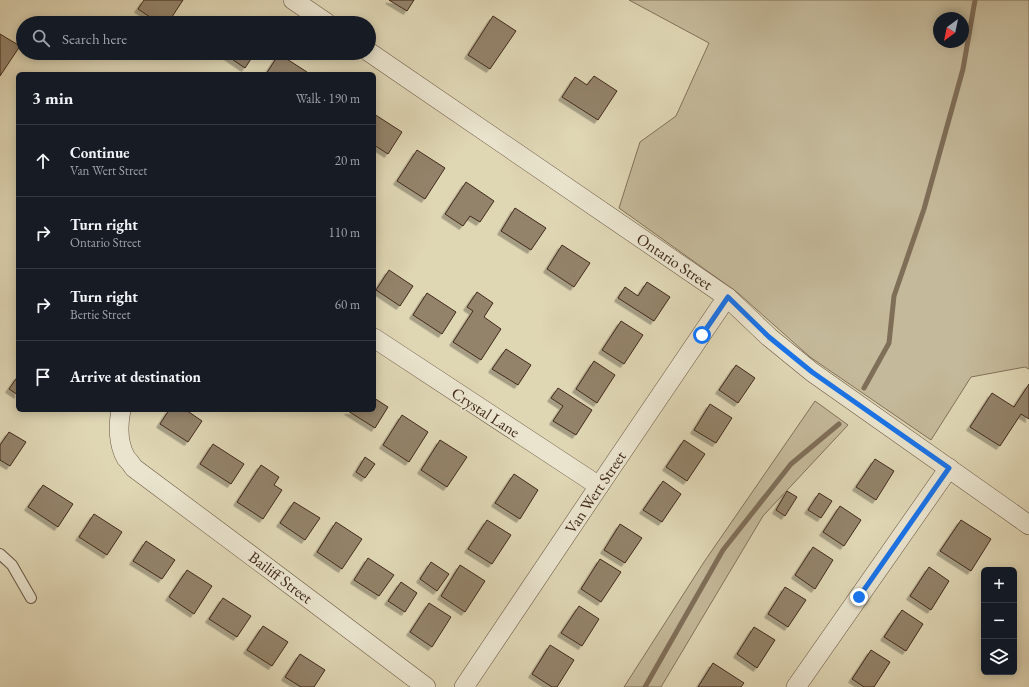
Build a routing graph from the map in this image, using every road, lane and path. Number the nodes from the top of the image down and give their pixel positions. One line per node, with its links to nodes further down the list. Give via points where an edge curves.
1 (293, 0): 2 (street)
2 (317, 16)
3 (376, 57): 4 (street, Ontario Street)
4 (728, 297): 7 (street, Ontario Street, via 769,337 812,372); 8 (street, Van Wert Street)
5 (376, 339): 8 (street, Crystal Lane)
6 (121, 412): 12 (street, Bailiff Street, via 121,440 126,457 134,468)
7 (949, 468): 9 (street, Ontario Street); 14 (street)
8 (599, 486): 13 (street, Van Wert Street)
9 (1029, 525)
10 (0, 554): 11 (lane, via 12,566)
11 (31, 598)
12 (426, 687)
13 (464, 687)
14 (796, 687)

